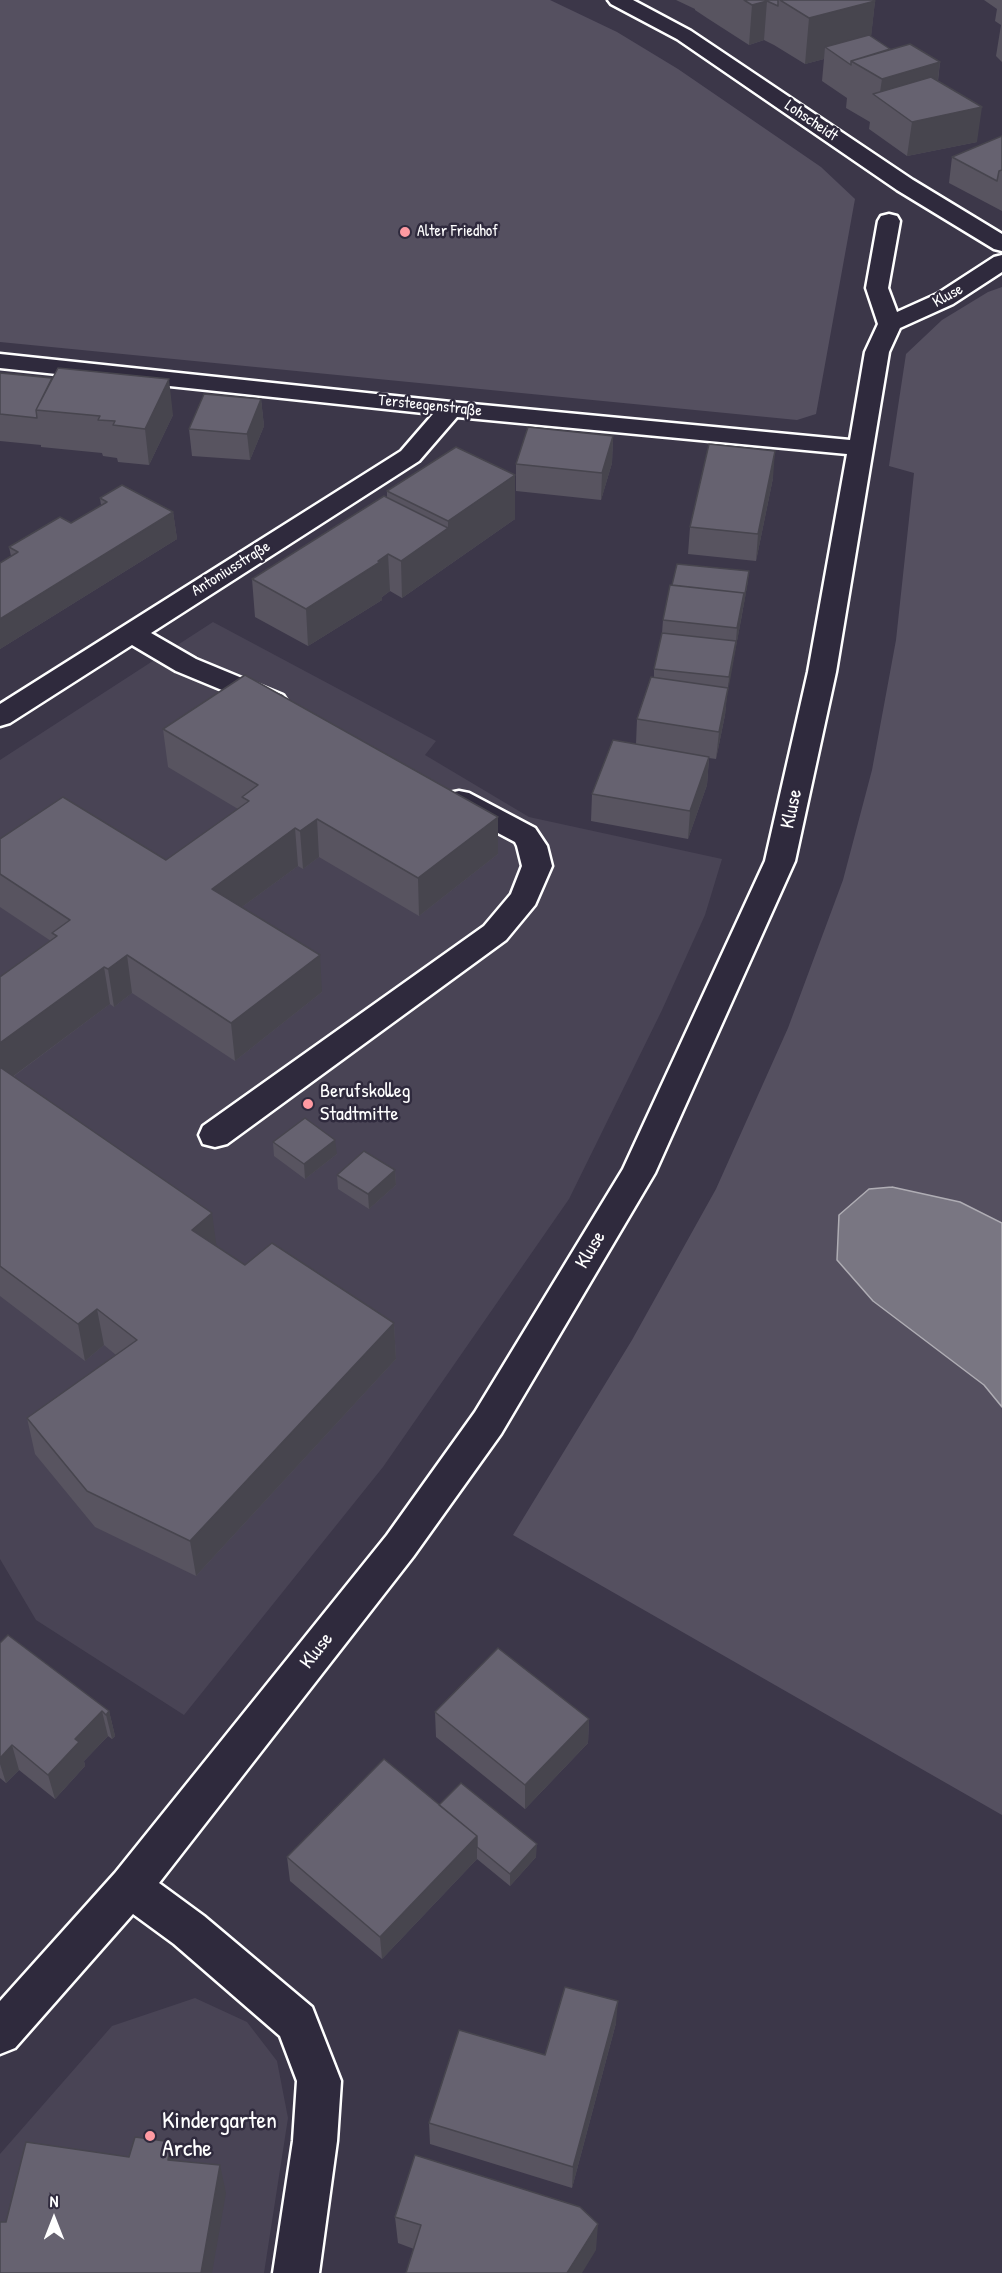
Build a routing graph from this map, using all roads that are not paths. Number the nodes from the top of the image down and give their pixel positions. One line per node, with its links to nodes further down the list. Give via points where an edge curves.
1 (618, 0): 3 (street, Lohscheidt, via 684,35 905,185)
2 (889, 221): 5 (street, via 877,288)
3 (1002, 244)
4 (1002, 262): 5 (street, Kluse, via 945,299)
5 (890, 324): 8 (street, Kluse, via 876,352)
6 (0, 361): 7 (street, Tersteegenstraße)
7 (451, 409): 8 (street, Tersteegenstraße); 9 (street, Antoniusstraße, via 410,456)
8 (860, 448): 14 (street, Kluse, via 822,672 780,861 638,1173 488,1423 400,1546)
9 (132, 633): 10 (street, via 186,665); 11 (street, Antoniusstraße)
10 (294, 712)
11 (0, 717)
12 (441, 790): 13 (street, via 525,835 537,866 524,898 495,933)
13 (215, 1135)
14 (130, 1887): 15 (street, Kluse); 16 (street, via 189,1930 297,2022 319,2081 315,2141)
15 (0, 2033)
16 (296, 2273)

